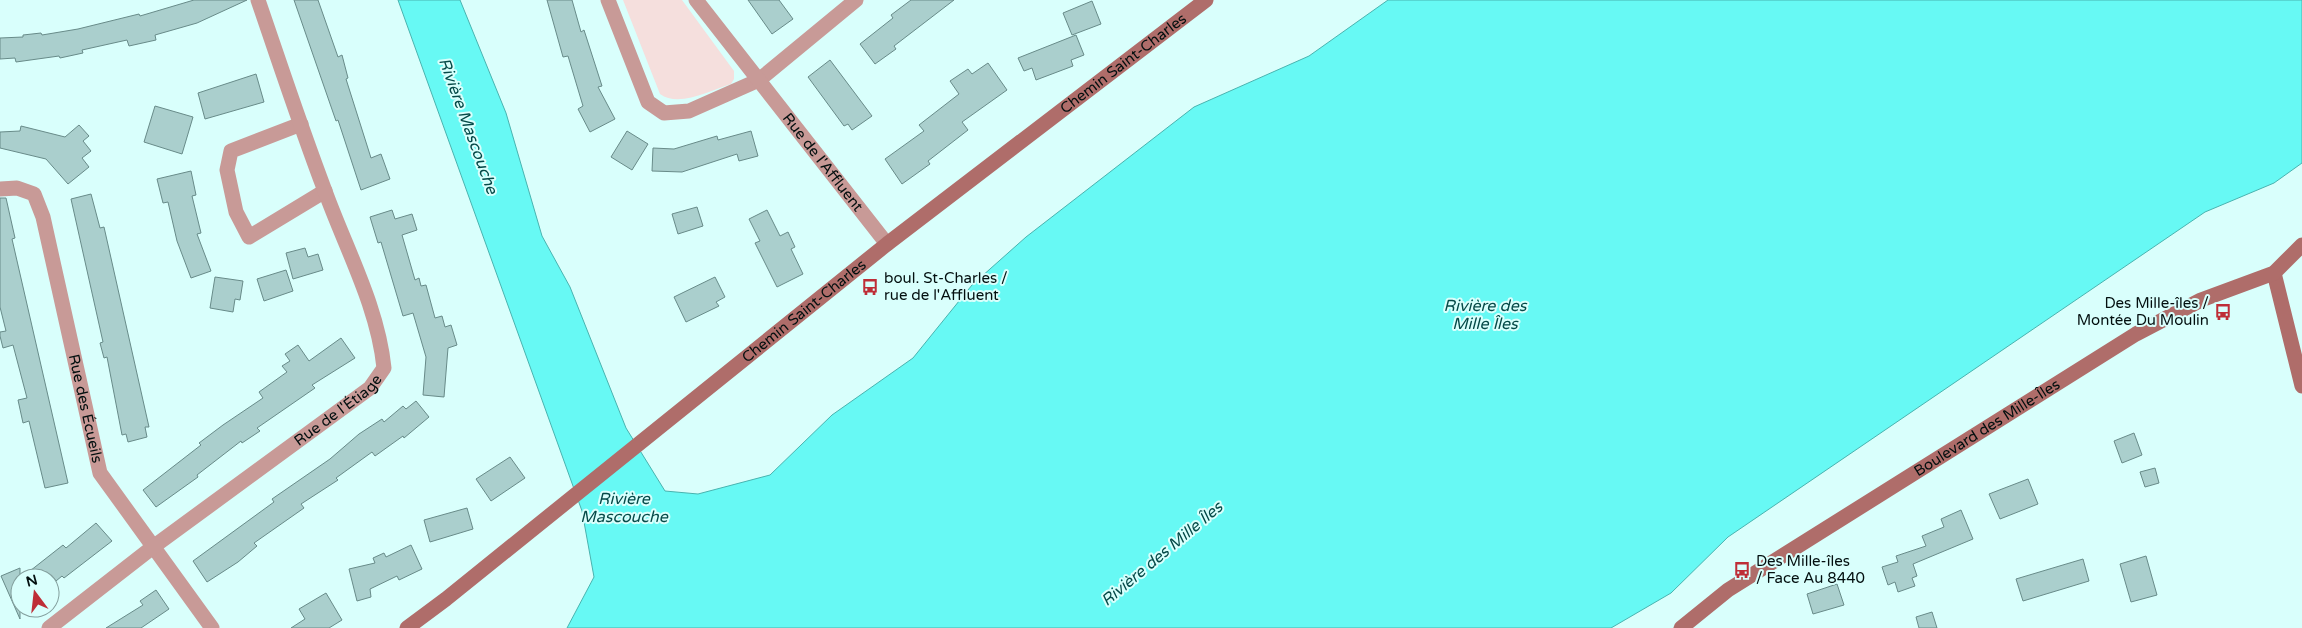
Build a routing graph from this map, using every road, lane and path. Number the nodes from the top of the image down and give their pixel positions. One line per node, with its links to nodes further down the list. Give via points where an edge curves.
1 (258, 0): 7 (street, Rue de l'Étiage)
2 (608, 0): 6 (street, via 648,102 664,113 689,110)
3 (696, 0): 6 (street, Rue de l'Affluent)
4 (856, 0): 6 (street)
5 (1206, 0): 10 (main road, Chemin Saint-Charles)
6 (758, 80): 10 (street, Rue de l'Affluent)
7 (301, 124): 9 (street, Rue de l'Étiage); 9 (street, via 231,151 227,170 236,212 249,237)
8 (0, 189): 14 (street, Rue des Écueils, via 17,188 34,194 43,217 100,473)
9 (324, 191): 14 (street, Rue de l'Étiage, via 367,300 382,349 384,368 370,388)
10 (888, 244): 17 (main road, Chemin Saint-Charles)
11 (2302, 245): 12 (main road, Boulevard des Mille-Îles)
12 (2274, 273): 13 (main road); 18 (main road, Boulevard des Mille-Îles, via 2201,300 2136,334 1728,590)
13 (2302, 386)
14 (153, 547): 15 (street, Rue de l'Étiage); 16 (street, Rue des Écueils)
15 (49, 628)
16 (212, 628)
17 (407, 628)
18 (1681, 628)

